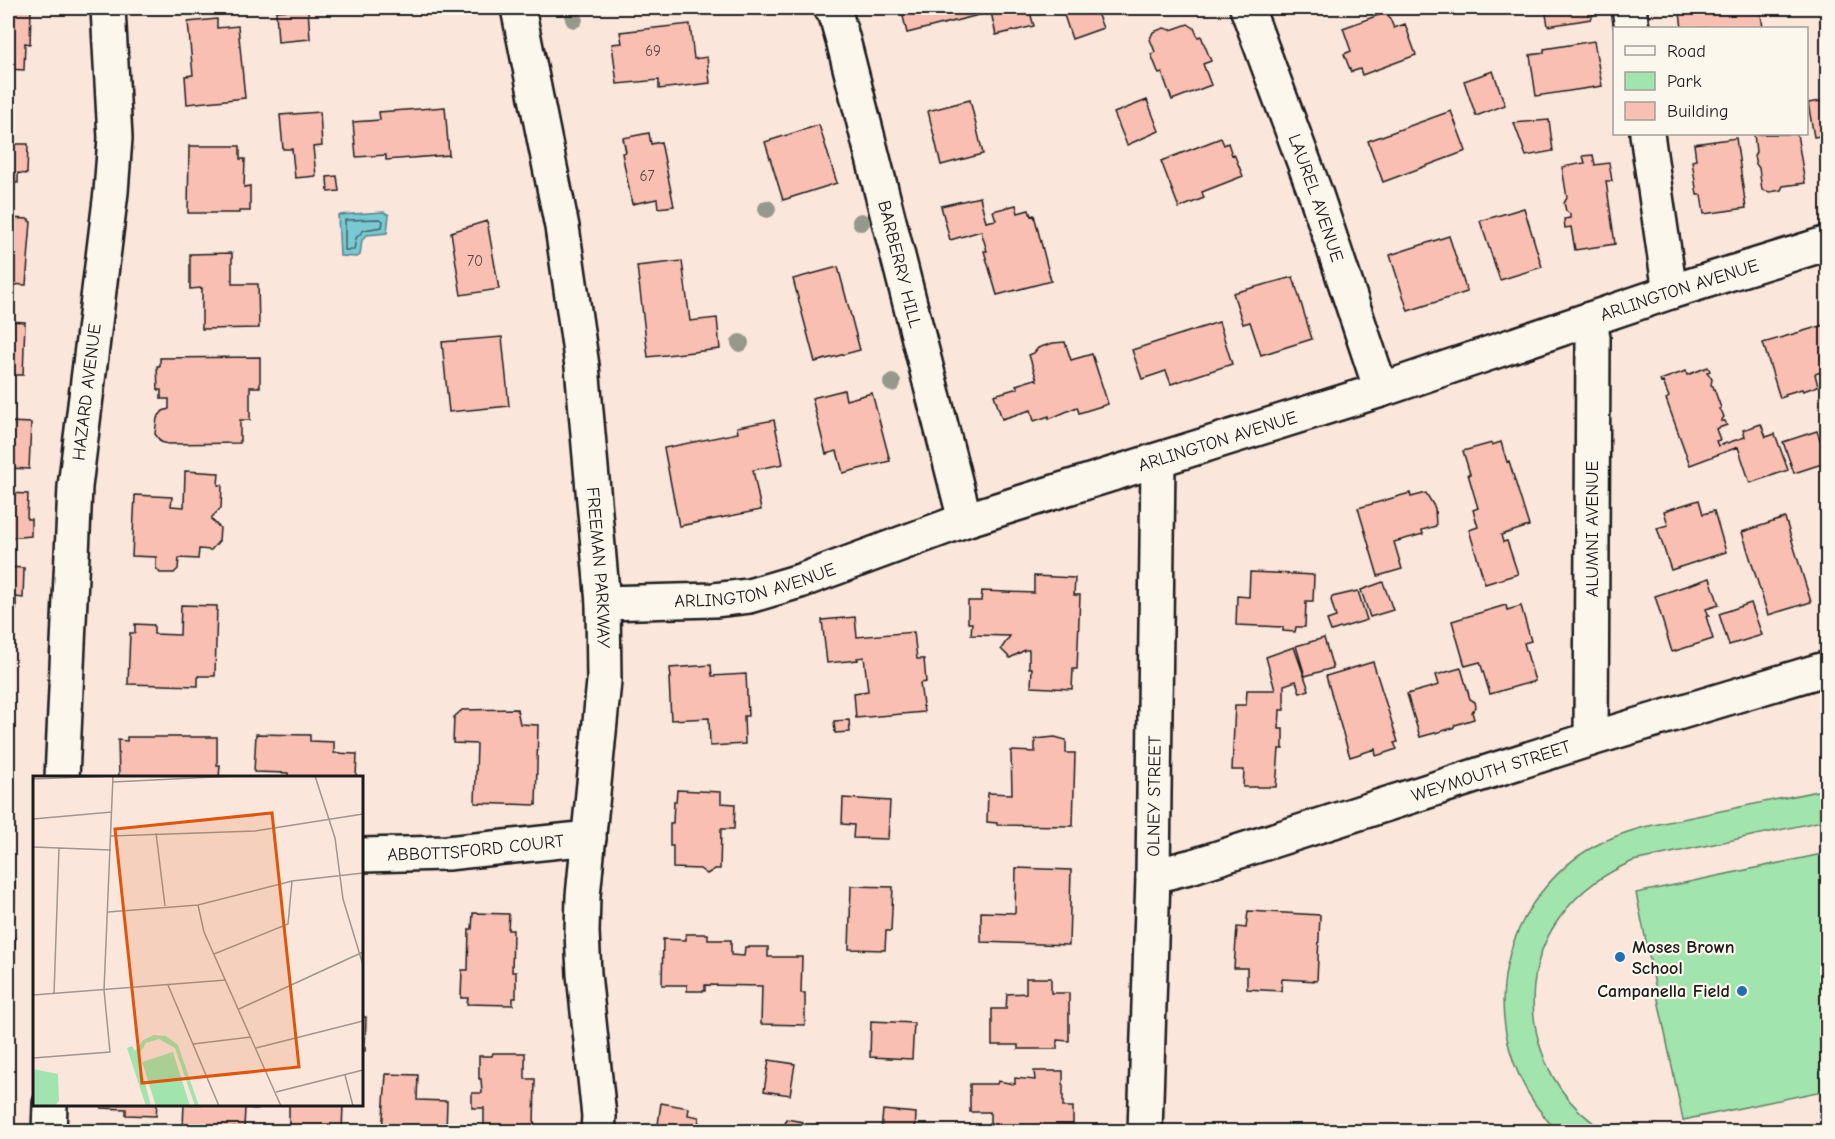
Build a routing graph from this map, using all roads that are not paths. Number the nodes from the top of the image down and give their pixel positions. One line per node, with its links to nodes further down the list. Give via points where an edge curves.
1 (108, 8): 17 (street, HAZARD AVENUE, via 116,138 75,487)
2 (518, 8): 14 (street, FREEMAN PARKWAY, via 562,227 582,366)
3 (831, 8): 13 (street, BARBERRY HILL, via 844,44)
4 (1247, 8): 11 (street, LAUREL AVENUE, via 1315,192)
5 (1629, 8): 6 (street)
6 (1632, 27)
7 (1647, 135): 9 (street)
8 (1827, 243): 9 (street, ARLINGTON AVENUE)
9 (1670, 292): 10 (street, ARLINGTON AVENUE)
10 (1590, 319): 11 (street, ARLINGTON AVENUE); 16 (street, ALUMNI AVENUE)
11 (1381, 390): 12 (street, ARLINGTON AVENUE)
12 (1158, 460): 13 (street, ARLINGTON AVENUE); 20 (street, OLNEY STREET)
13 (965, 520): 14 (street, ARLINGTON AVENUE, via 749,596)
14 (603, 603): 18 (street, FREEMAN PARKWAY, via 604,681)
15 (1827, 668): 16 (street, WEYMOUTH STREET)
16 (1591, 739): 20 (street, WEYMOUTH STREET)
17 (62, 776)
18 (589, 838): 19 (street, ABBOTTSFORD COURT, via 447,853); 23 (street, FREEMAN PARKWAY, via 582,932)
19 (363, 855)
20 (1154, 876): 24 (street, OLNEY STREET)
21 (50, 1106): 22 (street)
22 (49, 1131)
23 (598, 1131)
24 (1145, 1131)

